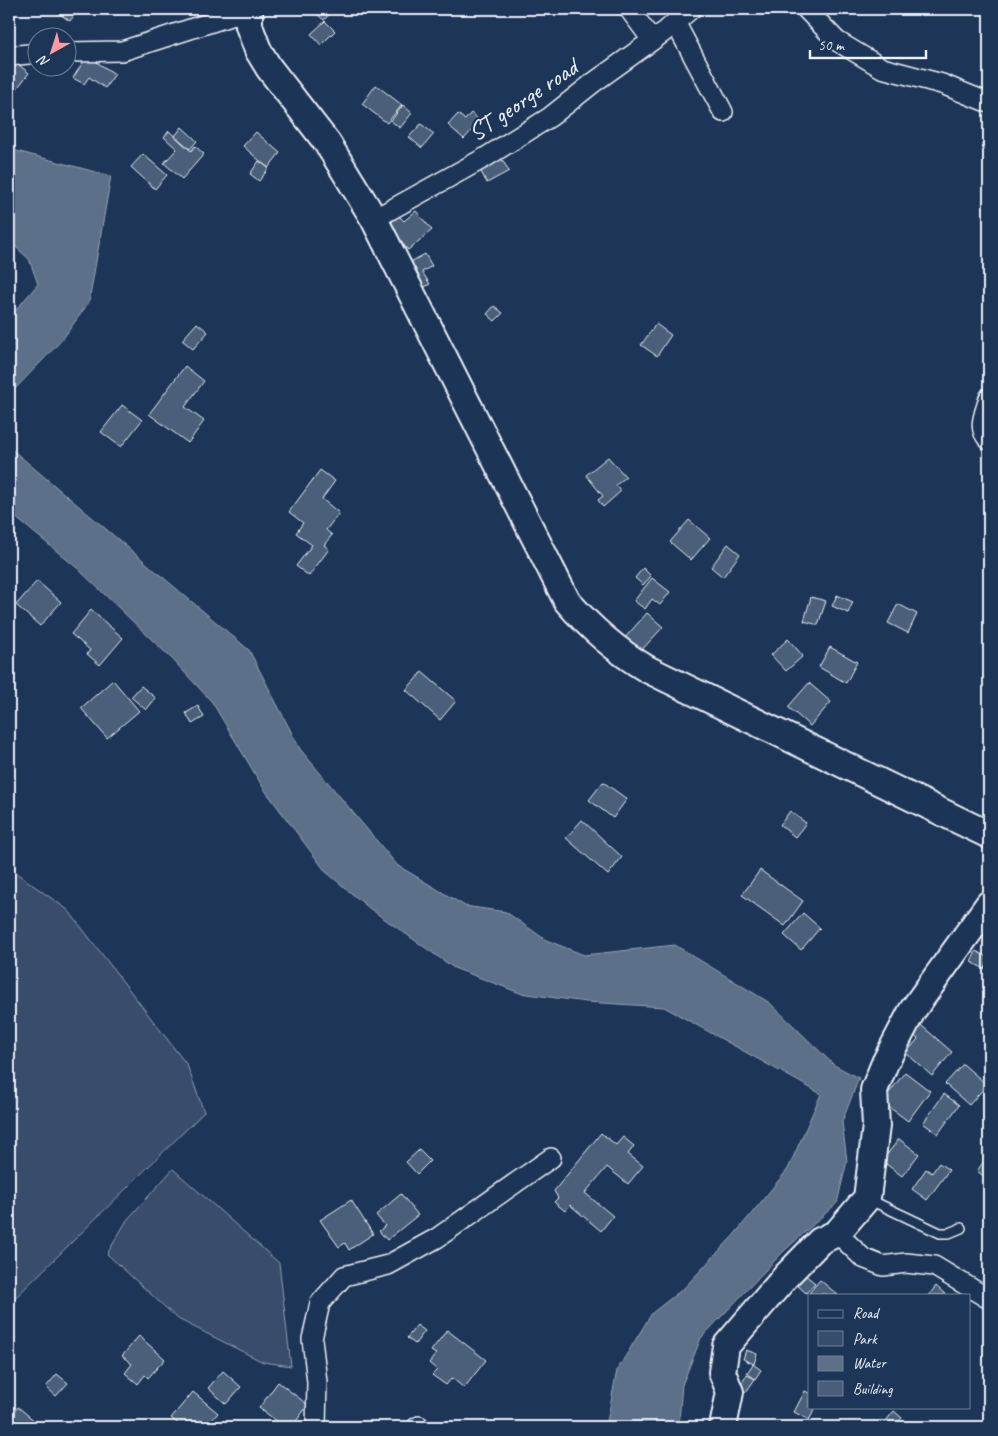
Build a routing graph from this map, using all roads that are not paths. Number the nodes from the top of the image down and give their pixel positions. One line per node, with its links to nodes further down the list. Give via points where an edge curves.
1 (249, 9): 7 (street, via 122,51); 12 (main road, via 249,26 258,50 328,144)
2 (629, 9): 6 (street)
3 (691, 9): 5 (street, ST george road)
4 (806, 9): 10 (street, via 836,41 882,68 942,84)
5 (675, 22): 6 (street, ST george road); 11 (street)
6 (652, 40): 12 (street, ST george road, via 550,116 486,157)
7 (78, 52)
8 (28, 54): 9 (street)
9 (9, 56)
10 (989, 103)
11 (723, 112)
12 (374, 219): 15 (main road, via 567,601 588,626 611,646 647,669)
13 (989, 398): 14 (street, via 981,424 983,434)
14 (989, 440)
15 (989, 835)
16 (989, 904): 18 (main road, via 912,1011 884,1064 874,1090 876,1126)
17 (551, 1158): 22 (street, via 437,1238 388,1265 344,1276 320,1303 312,1340 317,1382)
18 (868, 1198): 19 (lane, via 940,1233); 20 (main road)
19 (961, 1228)
20 (837, 1233): 21 (street, via 863,1258 883,1266 906,1262 934,1266); 23 (main road, via 820,1241 787,1274 726,1346 722,1372 730,1392)
21 (989, 1298)
22 (316, 1427)
23 (723, 1427)

